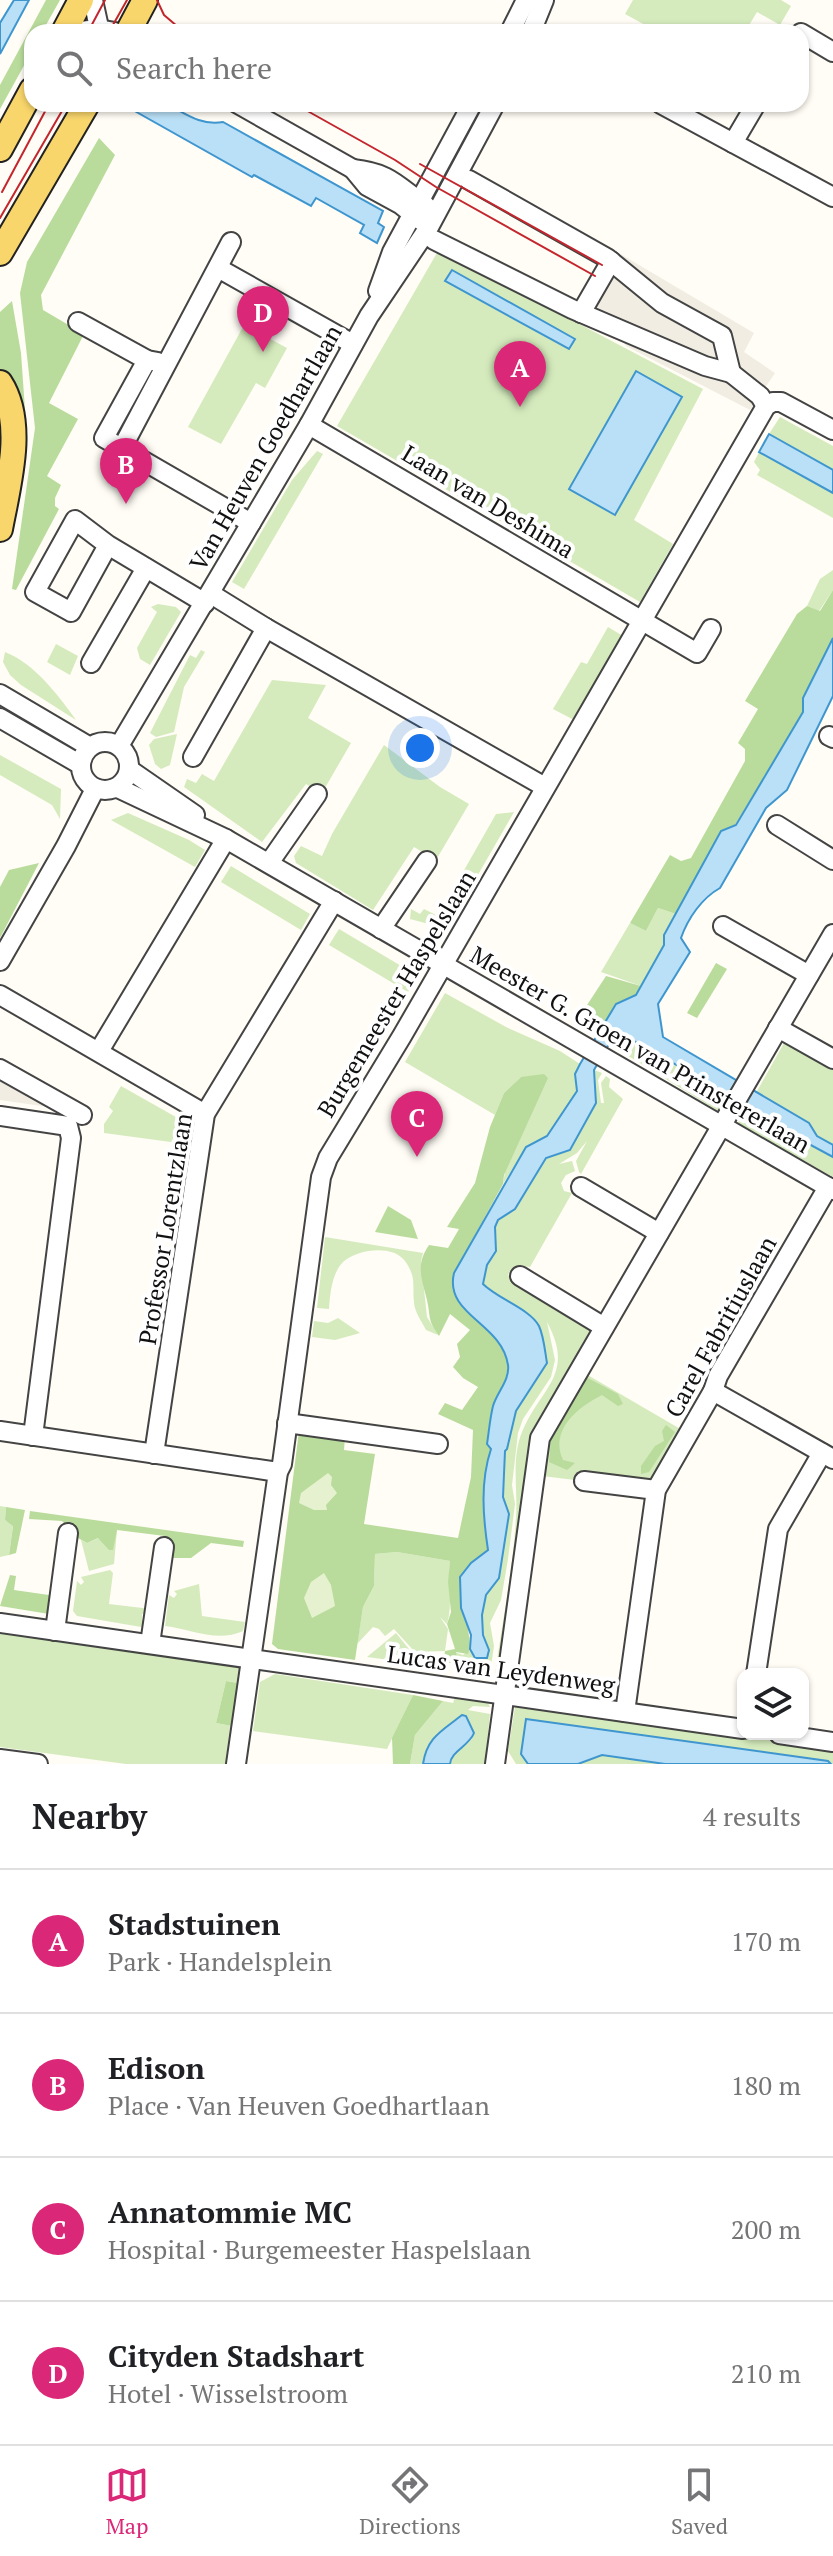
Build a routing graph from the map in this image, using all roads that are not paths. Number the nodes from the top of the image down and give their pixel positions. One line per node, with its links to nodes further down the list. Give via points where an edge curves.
1 (81, 0): 6 (main road)
2 (93, 0): 7 (street)
3 (145, 0): 8 (main road)
4 (526, 0): 9 (street)
5 (544, 0): 10 (street)
6 (68, 24)
7 (102, 24)
8 (132, 24)
9 (524, 24)
10 (527, 24)
11 (809, 38): 12 (street)
12 (833, 52)
13 (24, 105): 21 (main road)
14 (82, 112): 27 (main road)
15 (252, 112): 24 (street, via 353,169 376,171 405,189)
16 (468, 112): 24 (street, Van Heuven Goedhartlaan)
17 (491, 112): 25 (street, Van Heuven Goedhartlaan)
18 (676, 112): 20 (street)
19 (751, 112): 20 (street)
20 (733, 143): 23 (street)
21 (0, 149)
22 (469, 180): 29 (street)
23 (833, 197)
24 (416, 207): 25 (street); 31 (street, Van Heuven Goedhartlaan, via 392,252)
25 (433, 227): 30 (street); 31 (street, Van Heuven Goedhartlaan)
26 (231, 242): 28 (street)
27 (0, 253)
28 (218, 268): 33 (street); 35 (street)
29 (606, 268): 30 (street); 36 (street, via 722,336)
30 (581, 313): 36 (street)
31 (369, 316): 33 (street, Van Heuven Goedhartlaan)
32 (78, 322): 34 (street)
33 (353, 344): 40 (street, Van Heuven Goedhartlaan)
34 (147, 360): 35 (street); 42 (street, via 104,438)
35 (167, 364): 42 (street)
36 (731, 373): 38 (street)
37 (0, 383): 39 (main road, via 9,401)
38 (770, 404): 41 (street, via 781,402); 48 (street, Burgemeester Haspelslaan)
39 (6, 409): 44 (main road, via 13,442)
40 (309, 425): 43 (street, Van Heuven Goedhartlaan); 48 (street, Laan van Deshima)
41 (833, 430)
42 (122, 448): 43 (street)
43 (251, 523): 47 (street, Van Heuven Goedhartlaan)
44 (0, 529)
45 (108, 545): 45 (street, Van Heuven Goedhartlaan, via 71,612 35,592 75,520); 46 (street, Van Heuven Goedhartlaan)
46 (146, 568): 47 (street, Van Heuven Goedhartlaan); 51 (street)
47 (208, 598): 49 (street); 54 (street, Van Heuven Goedhartlaan)
48 (642, 621): 50 (street, Laan van Deshima, via 697,653); 59 (street, Burgemeester Haspelslaan)
49 (266, 628): 56 (street); 59 (street)
50 (711, 629)
51 (91, 663)
52 (0, 694): 55 (street)
53 (0, 718): 57 (street)
54 (119, 746): 55 (street, via 104,742); 58 (street)
55 (90, 747): 57 (street)
56 (193, 757)
57 (81, 765): 61 (street)
58 (130, 770): 60 (street); 64 (street, Meester G. Groen van Prinstererlaan)
59 (545, 787): 73 (street, Burgemeester Haspelslaan)
60 (118, 788): 61 (street); 64 (street, Meester G. Groen van Prinstererlaan)
61 (95, 789): 72 (street)
62 (317, 794): 67 (street)
63 (777, 825): 65 (street)
64 (226, 839): 67 (street, Meester G. Groen van Prinstererlaan); 77 (street)
65 (833, 860)
66 (427, 861): 70 (street)
67 (269, 863): 68 (street, Meester G. Groen van Prinstererlaan)
68 (334, 901): 70 (street, Meester G. Groen van Prinstererlaan); 80 (street, Professor Lorentzlaan)
69 (723, 926): 74 (street)
70 (381, 929): 73 (street, Meester G. Groen van Prinstererlaan)
71 (833, 934): 74 (street)
72 (0, 961)
73 (442, 964): 83 (street, Meester G. Groen van Prinstererlaan, via 585,1048); 90 (street, Burgemeester Haspelslaan, via 321,1177)
74 (809, 975): 76 (street)
75 (0, 995): 77 (street)
76 (778, 1028): 78 (street); 83 (street)
77 (99, 1051): 80 (street)
78 (833, 1059)
79 (0, 1069): 81 (street)
80 (205, 1114): 94 (street, Professor Lorentzlaan)
81 (82, 1115)
82 (0, 1116): 92 (street, via 68,1126 71,1138)
83 (726, 1118): 85 (street, Meester G. Groen van Prinstererlaan); 86 (street)
84 (581, 1187): 86 (street)
85 (831, 1188): 89 (street, Carel Fabritiuslaan)
86 (659, 1233): 88 (street)
87 (520, 1276): 88 (street)
88 (604, 1327): 106 (street, via 540,1438)
89 (713, 1391): 95 (street); 98 (street, Carel Fabritiuslaan)
90 (287, 1423): 93 (street); 96 (street, Burgemeester Haspelslaan)
91 (0, 1431): 92 (street)
92 (33, 1436): 94 (street)
93 (438, 1444)
94 (154, 1454): 96 (street)
95 (828, 1456): 105 (street, via 778,1529)
96 (278, 1472): 104 (street, Burgemeester Haspelslaan)
97 (584, 1481): 98 (street)
98 (656, 1490): 107 (street, Carel Fabritiuslaan)
99 (68, 1533): 102 (street)
100 (164, 1547): 103 (street)
101 (0, 1623): 102 (street, Lucas van Leydenweg)
102 (55, 1631): 103 (street, Lucas van Leydenweg)
103 (150, 1644): 104 (street, Lucas van Leydenweg)
104 (252, 1659): 106 (street, Lucas van Leydenweg); 113 (street, Burgemeester Haspelslaan)
105 (757, 1668)
106 (505, 1695): 107 (street, Lucas van Leydenweg); 114 (street)
107 (625, 1712): 108 (street, Lucas van Leydenweg)
108 (737, 1728)
109 (809, 1738): 110 (street)
110 (833, 1742)
111 (5, 1761): 112 (street)
112 (38, 1764)
113 (236, 1764)
114 (495, 1764)

